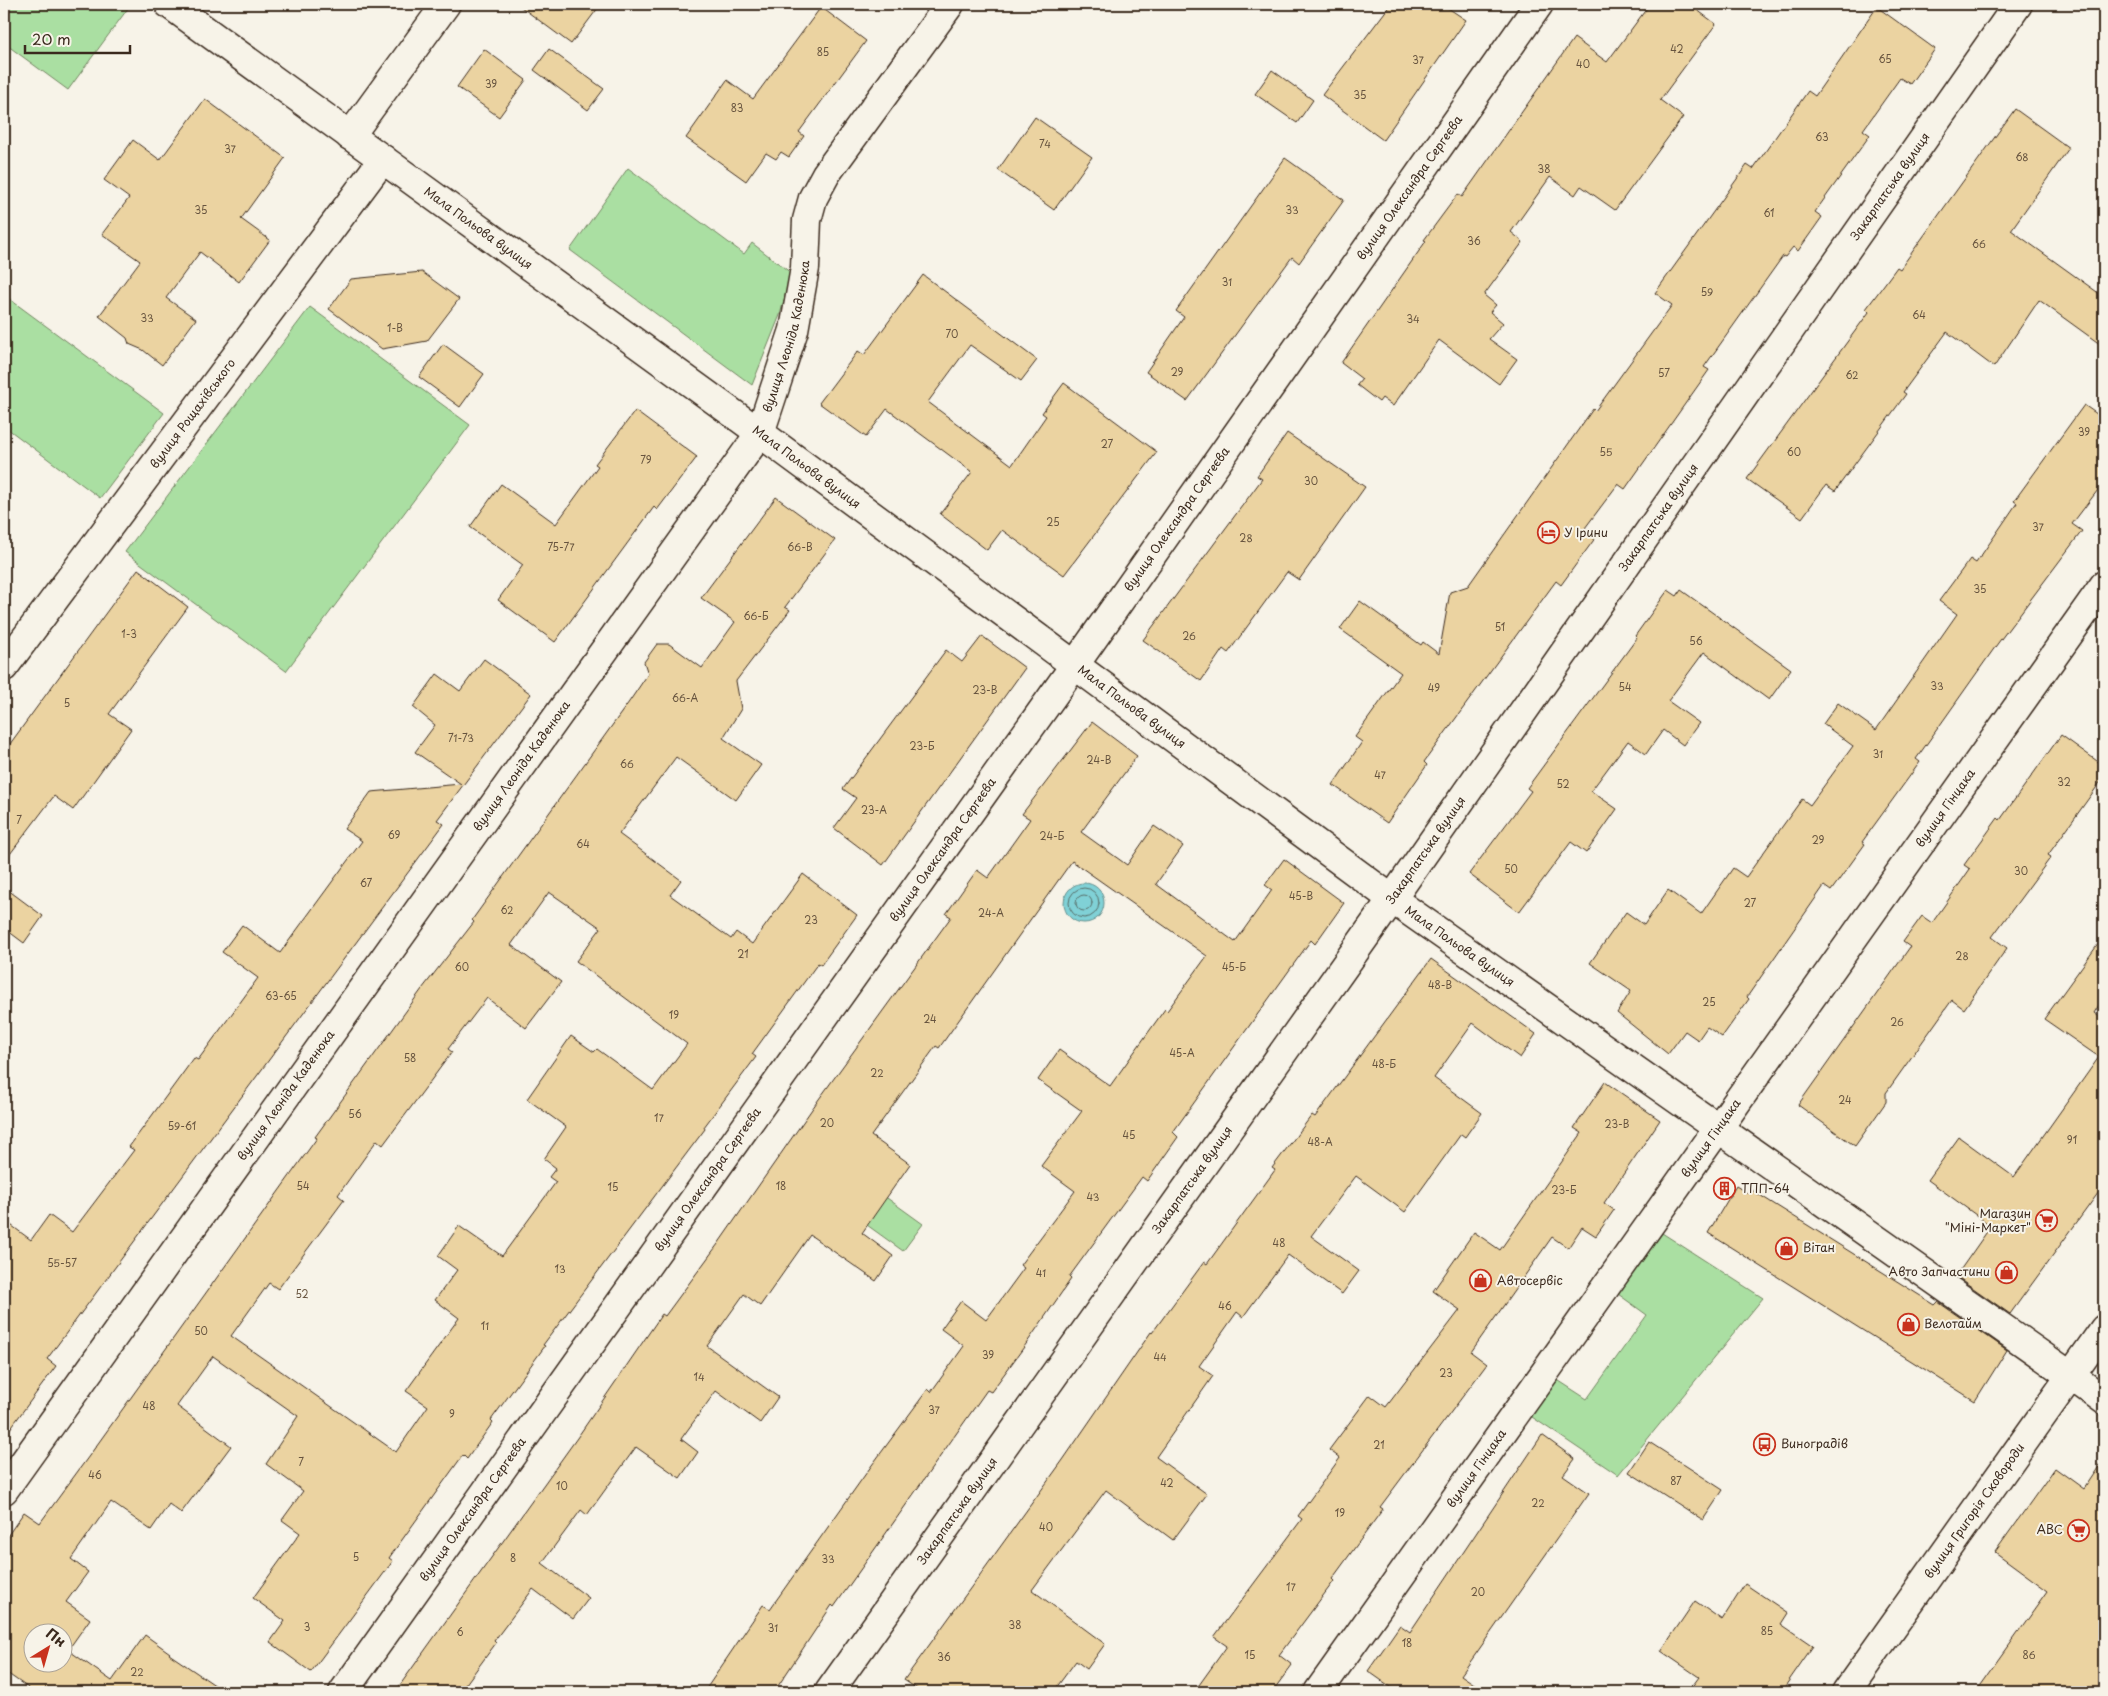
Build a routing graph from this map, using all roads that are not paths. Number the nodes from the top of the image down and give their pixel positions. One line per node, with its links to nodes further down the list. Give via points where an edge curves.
1 (169, 4): 6 (street, Мала Польова вулиця)
2 (446, 4): 6 (street)
3 (950, 4): 8 (street, вулиця Леоніда Каденюка, via 826,174 813,198 808,220 806,268 797,314)
4 (1539, 4): 10 (street, вулиця Олександра Сергеєва)
5 (2018, 4): 12 (street, Закарпатська вулиця)
6 (350, 136): 7 (street, Мала Польова вулиця)
7 (383, 160): 8 (street, Мала Польова вулиця); 11 (street, вулиця Рощахівського)
8 (760, 433): 10 (street, Мала Польова вулиця); 17 (street, вулиця Леоніда Каденюка)
9 (2104, 585): 13 (street, вулиця Гінцака)
10 (1074, 666): 12 (street, Мала Польова вулиця); 18 (street, вулиця Олександра Сергеєва)
11 (4, 667)
12 (1392, 899): 13 (street, Мала Польова вулиця); 19 (street, Закарпатська вулиця)
13 (1719, 1130): 15 (street, Мала Польова вулиця); 20 (street, вулиця Гінцака)
14 (2104, 1330): 15 (street, вулиця Григорія Сковороди)
15 (2071, 1376): 16 (street, Мала Польова вулиця); 21 (street, вулиця Григорія Сковороди)
16 (2104, 1400)
17 (4, 1490)
18 (343, 1692)
19 (829, 1692)
20 (1318, 1692)
21 (1846, 1692)

